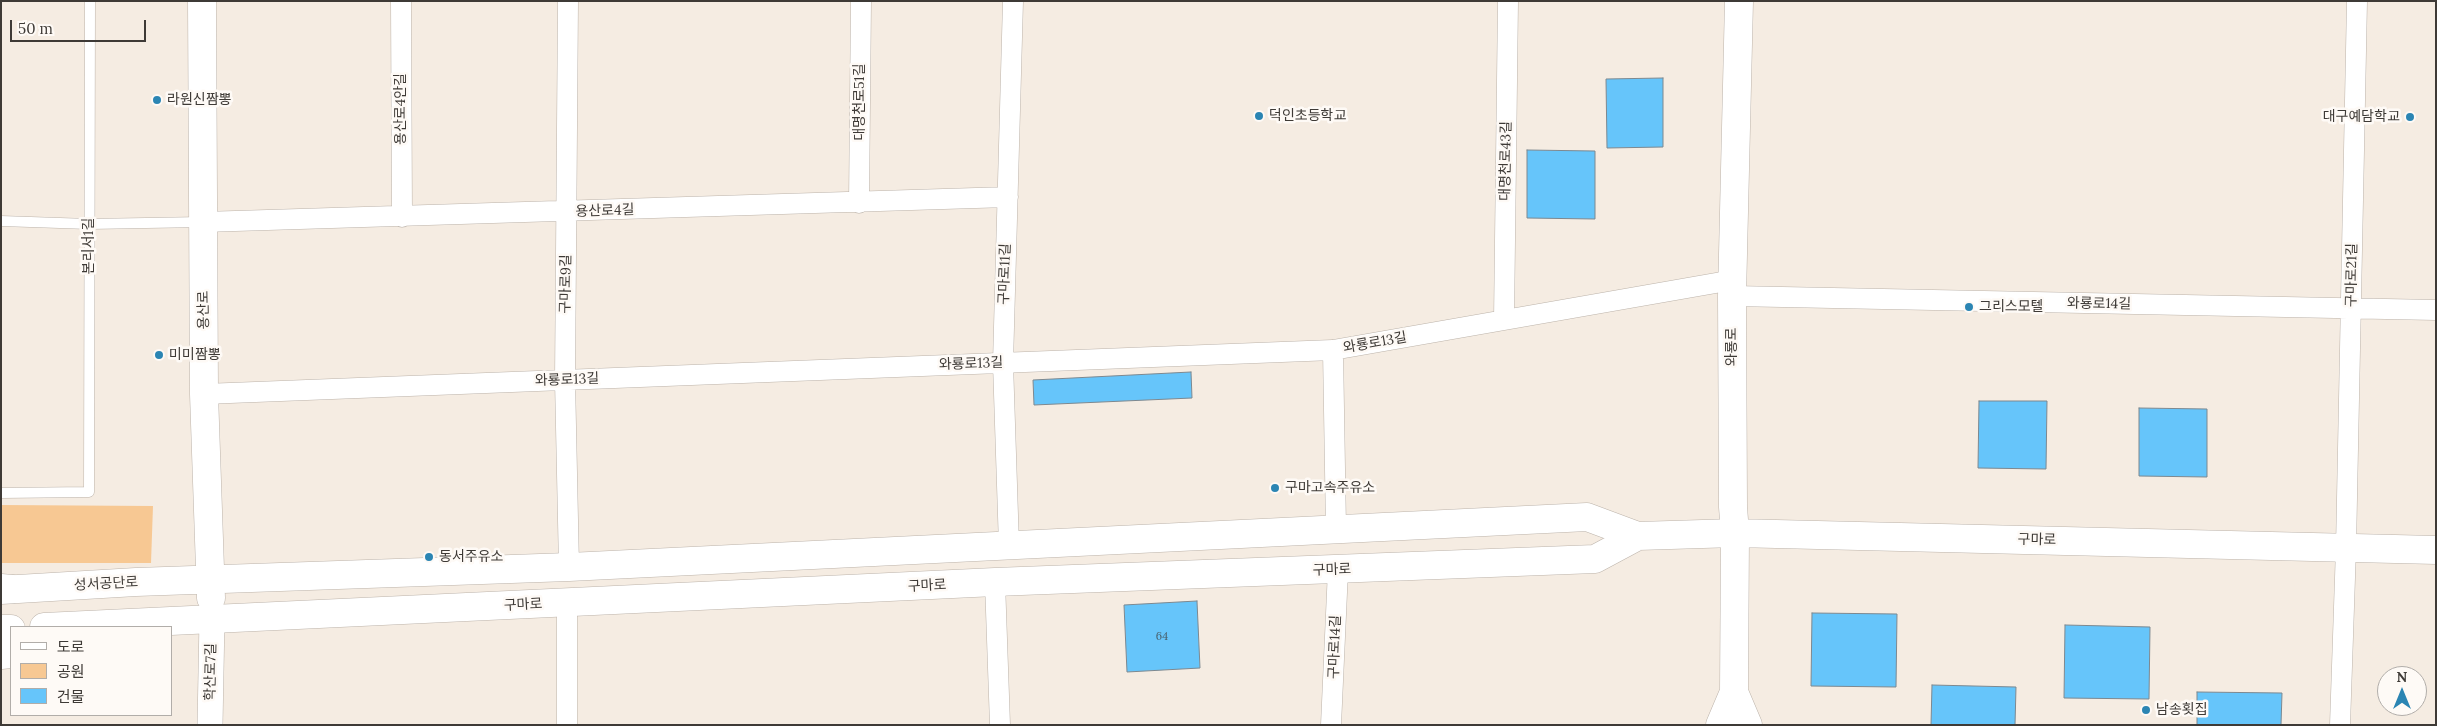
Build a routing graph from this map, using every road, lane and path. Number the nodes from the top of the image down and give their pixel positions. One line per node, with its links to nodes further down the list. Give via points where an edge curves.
1 (90, 1): 16 (lane, 본리서1길)
2 (202, 1): 15 (main road, 용산로)
3 (401, 1): 13 (street, 용산로4안길)
4 (568, 1): 12 (street, 구마로9길)
5 (861, 1): 11 (street, 대명천로51길)
6 (1013, 1): 10 (street, 구마로11길)
7 (1508, 1): 20 (street, 대명천로43길)
8 (1739, 1): 17 (main road, 와룡로)
9 (2357, 1): 18 (street, 구마로21길)
10 (1008, 197): 11 (street, 용산로4길); 22 (street, 구마로11길)
11 (859, 202): 12 (street, 용산로4길)
12 (567, 212): 13 (street, 용산로4길); 23 (street, 구마로9길)
13 (402, 217): 15 (street, 용산로4길)
14 (1, 220): 16 (lane)
15 (203, 222): 16 (lane); 24 (main road, 용산로)
16 (89, 224): 25 (lane, 본리서1길, via 89,492)
17 (1732, 288): 18 (street, 와룡로14길); 20 (street, 와룡로13길); 27 (main road, 와룡로)
18 (2351, 309): 19 (street, 와룡로14길); 30 (street, 구마로21길)
19 (2436, 310)
20 (1504, 320): 21 (street, 와룡로13길)
21 (1333, 350): 22 (street, 와룡로13길); 26 (street)
22 (1003, 363): 23 (street, 와룡로13길); 29 (street, 구마로11길)
23 (565, 380): 24 (street, 와룡로13길); 32 (street, 구마로9길)
24 (204, 394): 34 (main road, 용산로)
25 (1, 493)
26 (1336, 529): 28 (main road, 구마로, via 1586,517); 29 (main road, 구마로)
27 (1735, 533): 28 (main road, 구마로); 30 (main road, 구마로); 40 (main road, 와룡로)
28 (1638, 536): 33 (main road, 구마로, via 1595,559)
29 (1009, 546): 32 (main road, 구마로)
30 (2346, 548): 31 (main road, 구마로); 47 (street, 구마로21길)
31 (2436, 550)
32 (569, 567): 34 (main road, 구마로)
33 (1338, 570): 35 (main road, 구마로); 44 (street, 구마로14길)
34 (211, 580): 36 (main road, 성서공단로); 38 (main road, 용산로)
35 (996, 582): 37 (main road, 구마로); 43 (street)
36 (5, 589)
37 (568, 603): 38 (main road, 구마로); 42 (street)
38 (192, 623): 39 (main road); 41 (street, 학산로7길)
39 (81, 626)
40 (1734, 692): 45 (main road, 와룡로); 46 (main road, 와룡로)
41 (210, 725)
42 (566, 725)
43 (1000, 725)
44 (1332, 725)
45 (1720, 725)
46 (1748, 725)
47 (2340, 725)

